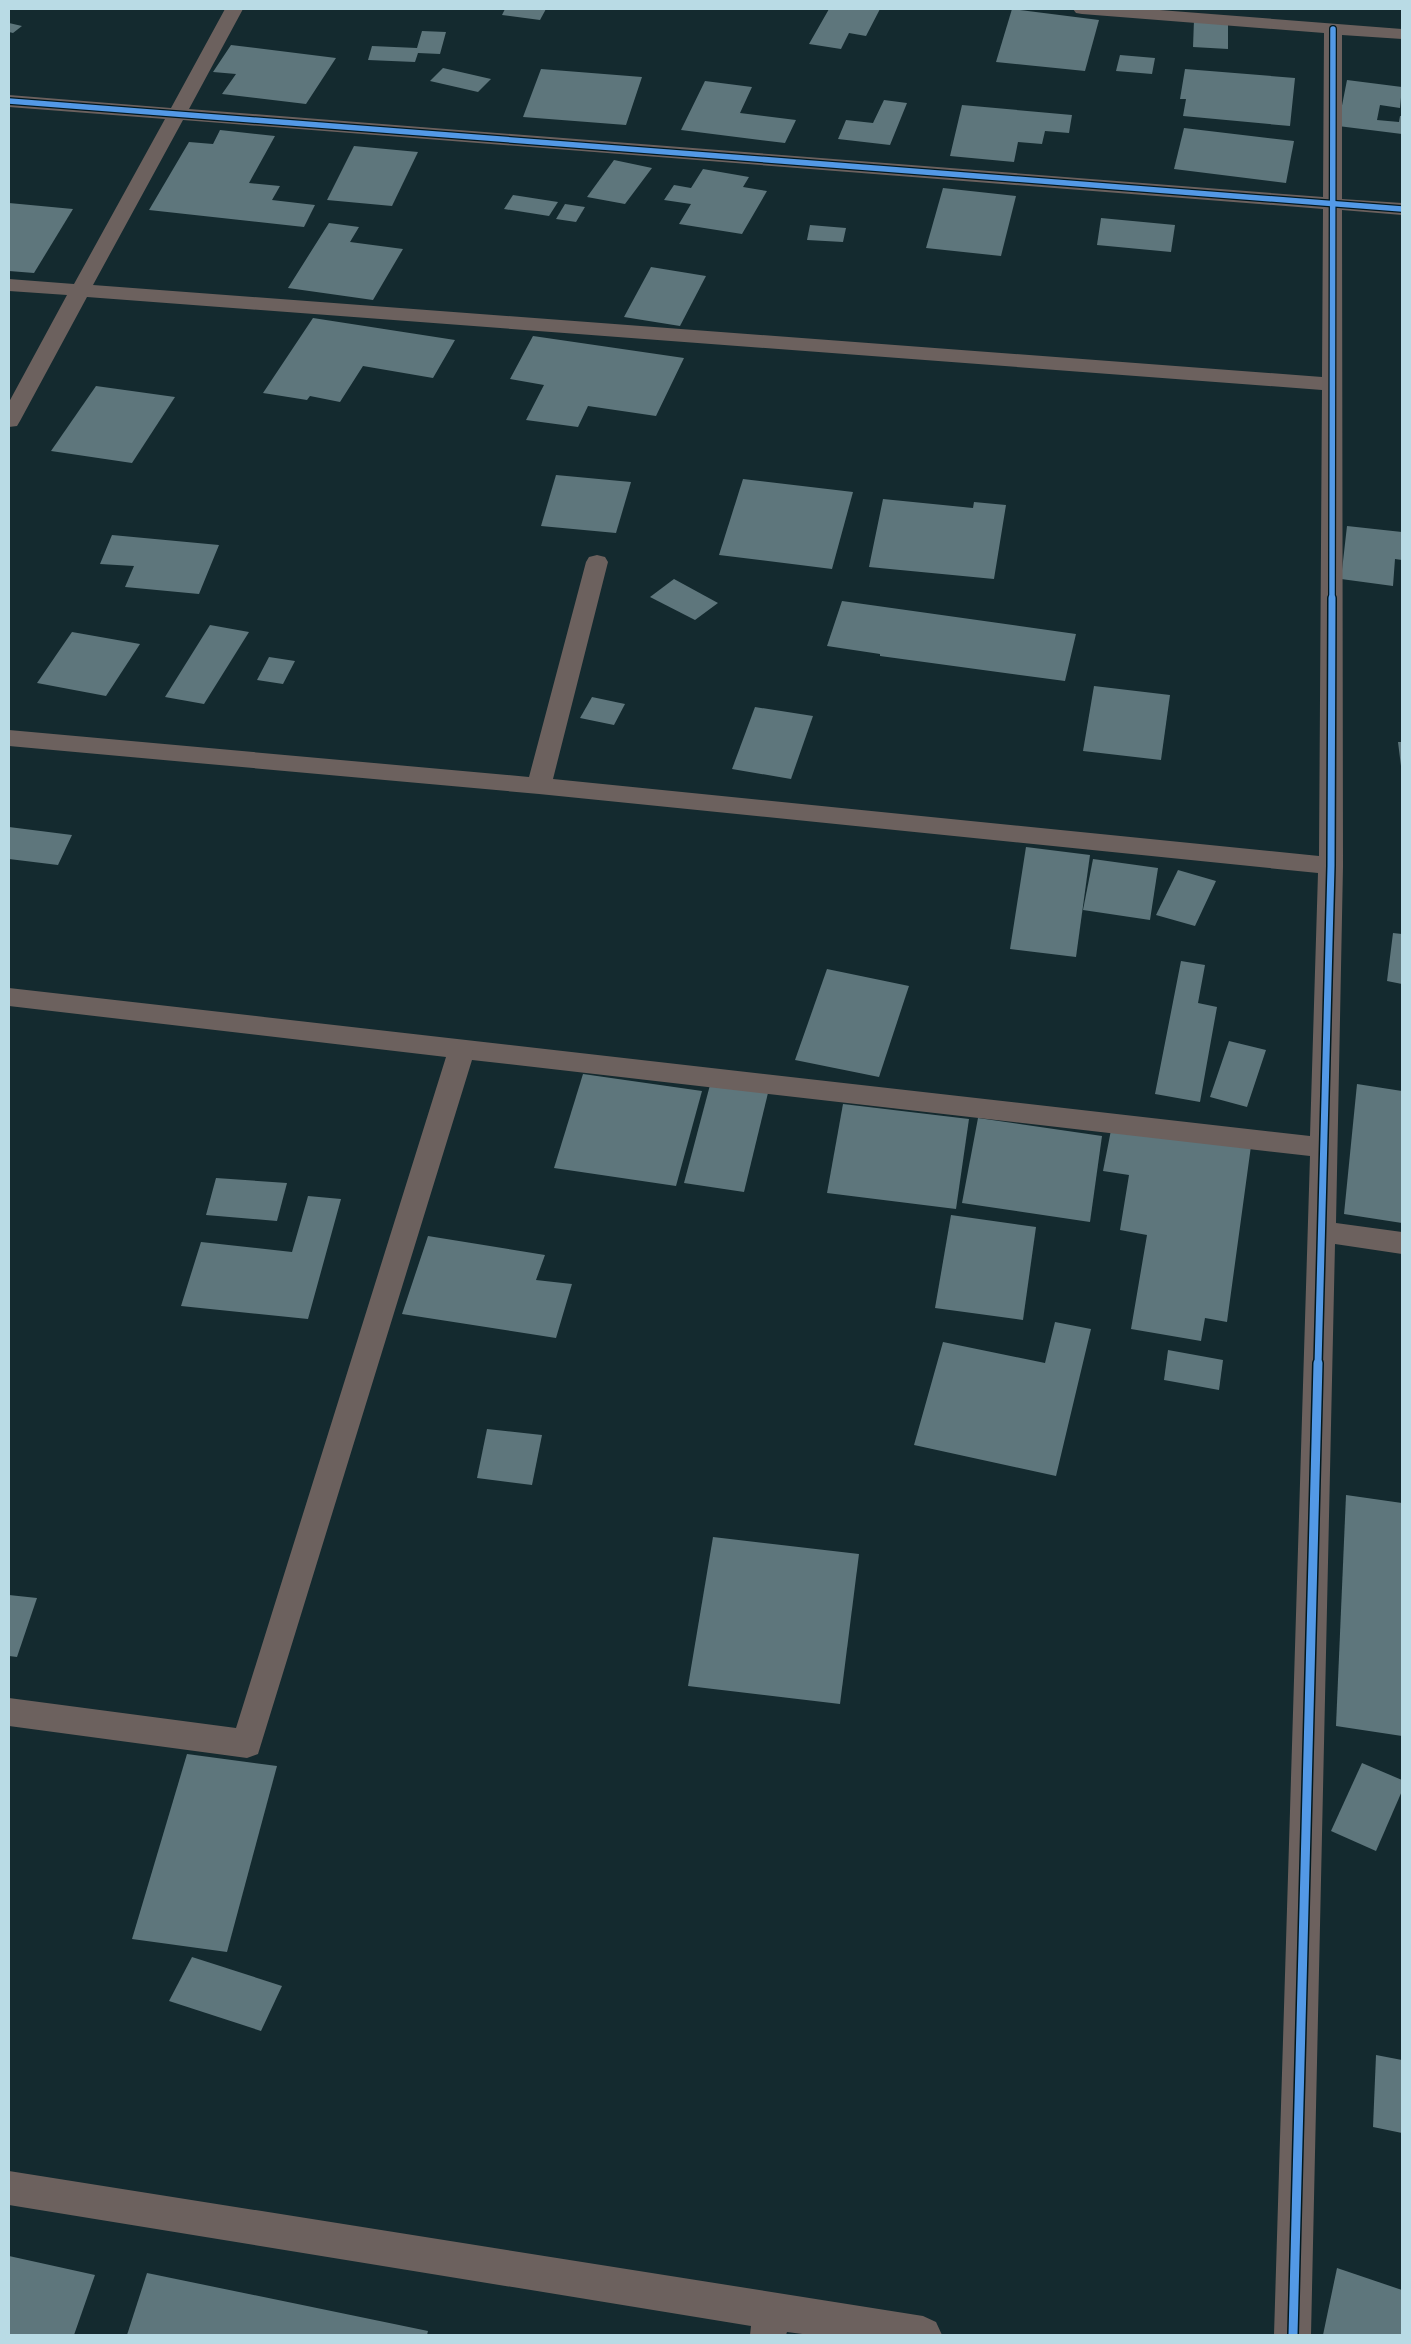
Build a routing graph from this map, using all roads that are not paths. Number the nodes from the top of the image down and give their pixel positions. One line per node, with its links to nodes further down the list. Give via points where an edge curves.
1 (234, 9): 6 (street)
2 (1082, 9): 3 (street)
3 (1332, 29): 4 (street); 7 (street)
4 (1402, 34)
5 (9, 101): 6 (street)
6 (176, 115): 7 (street); 10 (street)
7 (1331, 204): 8 (street); 11 (street)
8 (1402, 210)
9 (9, 285): 10 (street)
10 (80, 291): 11 (street); 12 (street)
11 (1331, 384): 16 (street)
12 (9, 421)
13 (597, 562): 15 (street)
14 (9, 738): 15 (street)
15 (539, 786): 16 (street)
16 (1331, 866): 19 (street)
17 (9, 997): 18 (street)
18 (462, 1049): 19 (street); 22 (street, via 247,1744)
19 (1324, 1148): 20 (street)
20 (1321, 1231): 21 (street); 26 (street)
21 (1402, 1243)
22 (9, 1712)
23 (9, 2188): 24 (street)
24 (769, 2323): 25 (street)
25 (923, 2335)
26 (1292, 2335)

